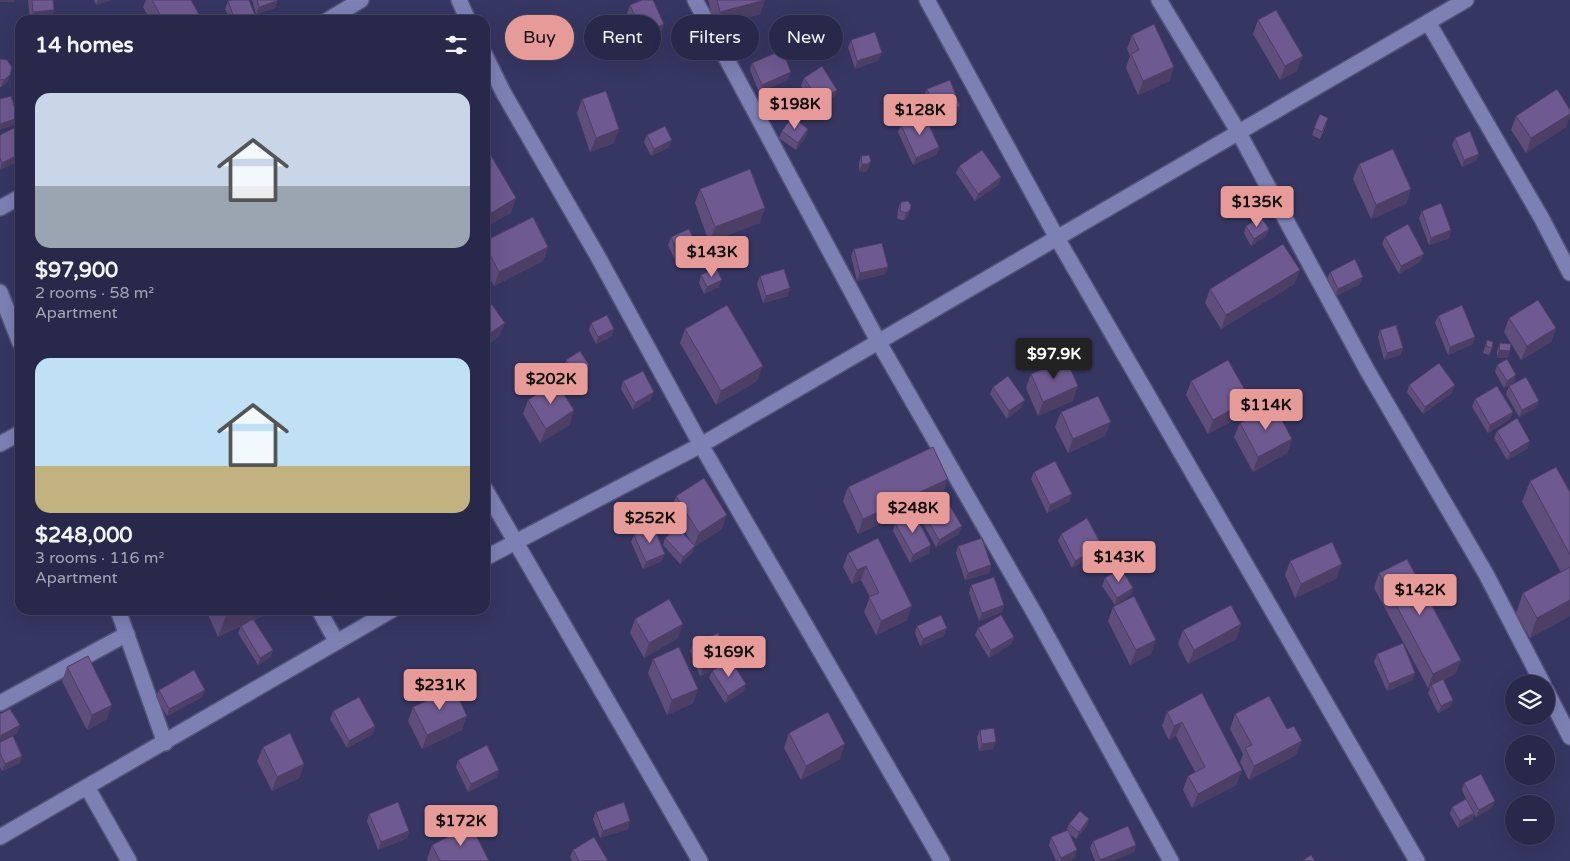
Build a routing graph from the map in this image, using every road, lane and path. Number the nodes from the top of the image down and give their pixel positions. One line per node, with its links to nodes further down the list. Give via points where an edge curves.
1 (361, 0): 7 (street)
2 (459, 0): 8 (street)
3 (695, 0): 18 (street)
4 (927, 0): 14 (street)
5 (1159, 0): 11 (street)
6 (1466, 0): 9 (street)
7 (336, 15)
8 (466, 15)
9 (1428, 22): 11 (street); 15 (street, via 1542,219)
10 (490, 65): 21 (street)
11 (1239, 133): 14 (street); 30 (street, via 1367,370 1486,574)
12 (15, 200): 13 (street)
13 (0, 208)
14 (1056, 238): 18 (street); 41 (street)
15 (1570, 274)
16 (0, 292): 17 (street)
17 (15, 330)
18 (878, 341): 21 (street); 40 (street, via 1036,616)
19 (15, 436): 20 (street)
20 (0, 444)
21 (701, 445): 23 (street); 39 (street)
22 (490, 498): 23 (street)
23 (514, 542): 24 (street); 38 (street)
24 (490, 555)
25 (120, 615): 28 (street)
26 (322, 615): 29 (street)
27 (383, 615): 29 (street)
28 (126, 634): 31 (street); 34 (street)
29 (336, 641): 34 (street)
30 (1538, 675)
31 (0, 703)
32 (1555, 708): 33 (street)
33 (1570, 737)
34 (166, 743): 35 (street)
35 (87, 786): 36 (street); 37 (street)
36 (0, 837)
37 (129, 861)
38 (700, 861)
39 (942, 861)
40 (1170, 861)
41 (1417, 861)

